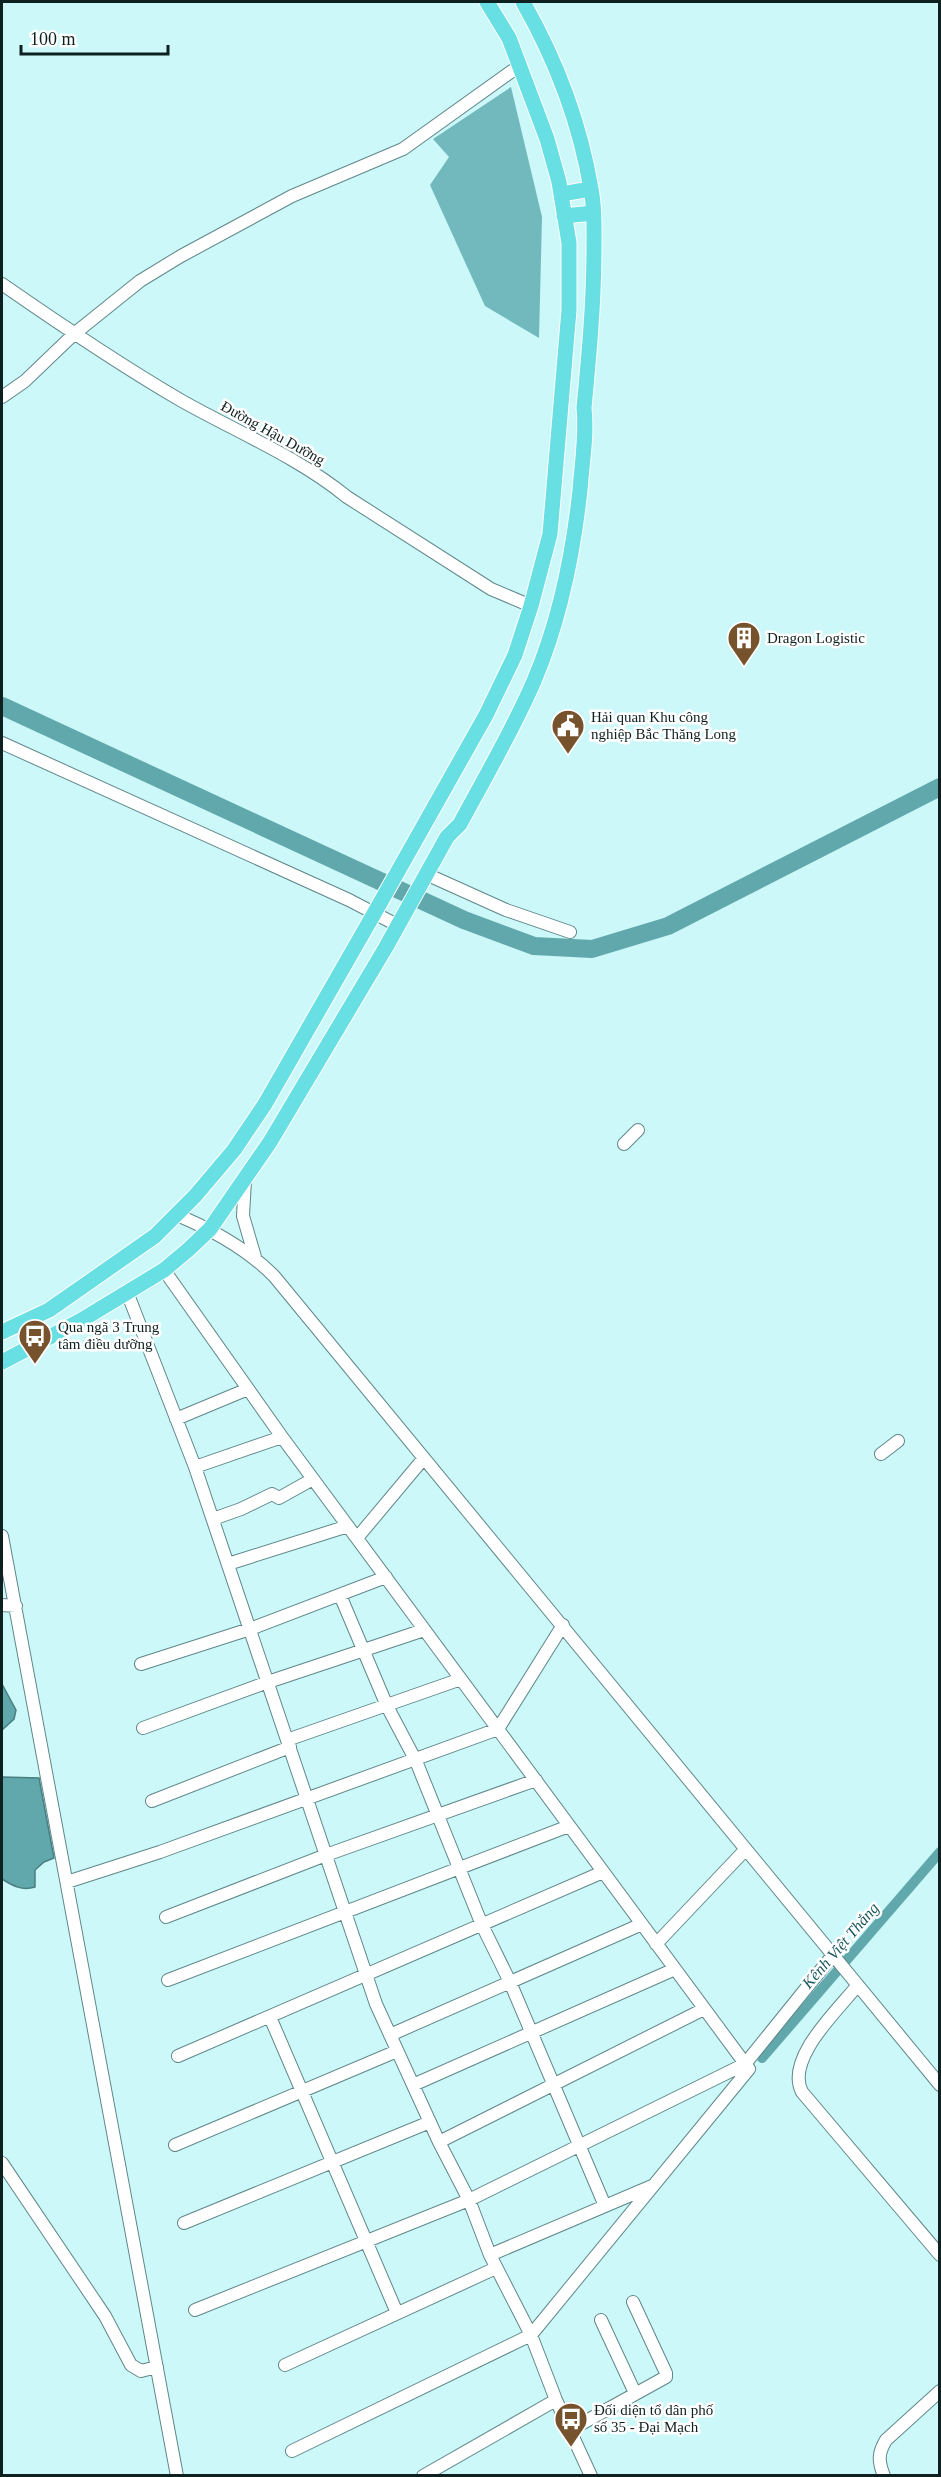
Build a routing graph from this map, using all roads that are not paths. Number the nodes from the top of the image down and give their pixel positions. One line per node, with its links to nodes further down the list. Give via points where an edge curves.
1 (487, 2): 4 (main road, via 509,38)
2 (514, 2): 5 (main road, via 539,49 568,125)
3 (524, 2): 5 (main road, via 563,84)
4 (519, 66): 7 (main road, via 548,140); 11 (street, via 403,149 292,196 181,256 140,281)
5 (580, 142): 6 (main road)
6 (591, 189): 7 (main road); 8 (main road)
7 (561, 194): 9 (main road)
8 (594, 213): 9 (main road); 15 (main road, via 586,427 569,568 555,622 525,700 460,824 447,837)
9 (564, 216): 13 (main road, via 569,243 569,310 550,534)
10 (2, 284): 11 (street, Đường Hậu Dưỡng)
11 (74, 334): 12 (street, via 25,381); 13 (street, Đường Hậu Dưỡng, via 183,401 326,479 491,589)
12 (2, 397)
13 (531, 606): 16 (main road, via 515,655 486,716)
14 (2, 742): 16 (street)
15 (423, 879): 17 (main road); 18 (street)
16 (375, 912): 17 (street); 22 (main road, via 265,1104 228,1157)
17 (397, 925): 21 (main road)
18 (570, 932)
19 (638, 1130): 20 (street)
20 (624, 1144)
21 (245, 1179): 23 (main road); 24 (street, via 243,1216)
22 (177, 1215): 23 (street); 27 (main road, via 155,1236 49,1310)
23 (210, 1229): 24 (street); 25 (main road)
24 (255, 1257): 34 (street)
25 (164, 1270): 26 (main road); 29 (street)
26 (127, 1292): 28 (main road); 30 (street)
27 (2, 1332)
28 (2, 1362)
29 (248, 1389): 30 (street); 31 (street)
30 (176, 1419): 35 (street)
31 (282, 1437): 35 (street); 36 (street)
32 (898, 1441): 33 (street)
33 (881, 1454)
34 (424, 1458): 40 (street); 46 (street)
35 (195, 1467): 37 (street)
36 (313, 1479): 37 (street, via 279,1498 272,1494); 38 (street)
37 (213, 1519): 41 (street)
38 (348, 1526): 40 (street); 41 (street)
39 (2, 1536): 45 (street)
40 (357, 1538): 42 (street)
41 (228, 1564): 47 (street)
42 (386, 1577): 43 (street); 48 (street)
43 (340, 1595): 47 (street); 49 (street)
44 (2, 1605): 45 (street)
45 (16, 1606): 67 (street)
46 (563, 1625): 55 (street); 63 (street)
47 (250, 1629): 50 (street); 52 (street)
48 (424, 1629): 49 (street); 51 (street)
49 (363, 1651): 52 (street); 53 (street)
50 (141, 1664)
51 (461, 1679): 53 (street); 55 (street)
52 (268, 1682): 54 (street); 56 (street)
53 (387, 1706): 56 (street); 57 (street)
54 (143, 1728)
55 (498, 1729): 57 (street); 58 (street)
56 (288, 1744): 59 (street); 60 (street)
57 (416, 1761): 59 (street); 61 (street)
58 (536, 1780): 61 (street); 62 (street)
59 (307, 1799): 64 (street); 67 (street)
60 (152, 1801)
61 (439, 1815): 64 (street); 65 (street)
62 (569, 1826): 65 (street); 66 (street)
63 (746, 1849): 72 (street); 73 (street)
64 (326, 1856): 68 (street); 69 (street)
65 (460, 1867): 68 (street); 71 (street)
66 (603, 1872): 70 (street); 71 (street)
67 (67, 1882): 110 (street)
68 (346, 1913): 75 (street); 76 (street)
69 (166, 1917)
70 (642, 1924): 72 (street); 77 (street)
71 (482, 1925): 75 (street); 77 (street)
72 (656, 1944): 74 (street)
73 (833, 1955): 78 (street); 85 (street)
74 (675, 1969): 79 (street); 81 (street)
75 (367, 1976): 80 (street); 82 (street)
76 (168, 1980)
77 (510, 1982): 81 (street); 82 (street)
78 (856, 1984): 88 (street); 101 (street, via 801,2058 797,2080 802,2092)
79 (704, 2009): 85 (street); 87 (street)
80 (270, 2017): 84 (street); 89 (street)
81 (532, 2033): 86 (street); 87 (street)
82 (390, 2035): 83 (street)
83 (397, 2051): 86 (street); 89 (street)
84 (178, 2056)
85 (745, 2064): 93 (street); 96 (street, via 749,2069)
86 (413, 2085): 90 (street)
87 (554, 2085): 91 (street); 93 (street)
88 (939, 2085)
89 (302, 2091): 92 (street); 94 (street)
90 (430, 2122): 91 (street); 94 (street)
91 (439, 2142): 97 (street)
92 (175, 2145)
93 (579, 2145): 97 (street); 98 (street)
94 (332, 2162): 99 (street); 100 (street)
95 (2, 2163): 110 (street, via 105,2316 131,2366 141,2370)
96 (653, 2185): 98 (street); 108 (street)
97 (469, 2200): 100 (street); 102 (street)
98 (605, 2206): 102 (street)
99 (184, 2223)
100 (365, 2242): 105 (street); 106 (street)
101 (939, 2254)
102 (490, 2255): 103 (street)
103 (496, 2268): 106 (street); 108 (street)
104 (633, 2302): 112 (street, via 666,2373 665,2378)
105 (195, 2310)
106 (397, 2313): 109 (street)
107 (601, 2320): 112 (street)
108 (531, 2336): 113 (street); 115 (street)
109 (285, 2365)
110 (157, 2367): 116 (street)
111 (939, 2391): 119 (street, via 880,2449 878,2460)
112 (635, 2393): 114 (street)
113 (556, 2400): 114 (street); 117 (street)
114 (570, 2430): 118 (street)
115 (292, 2451)
116 (177, 2475)
117 (423, 2475)
118 (591, 2475)
119 (884, 2475)

